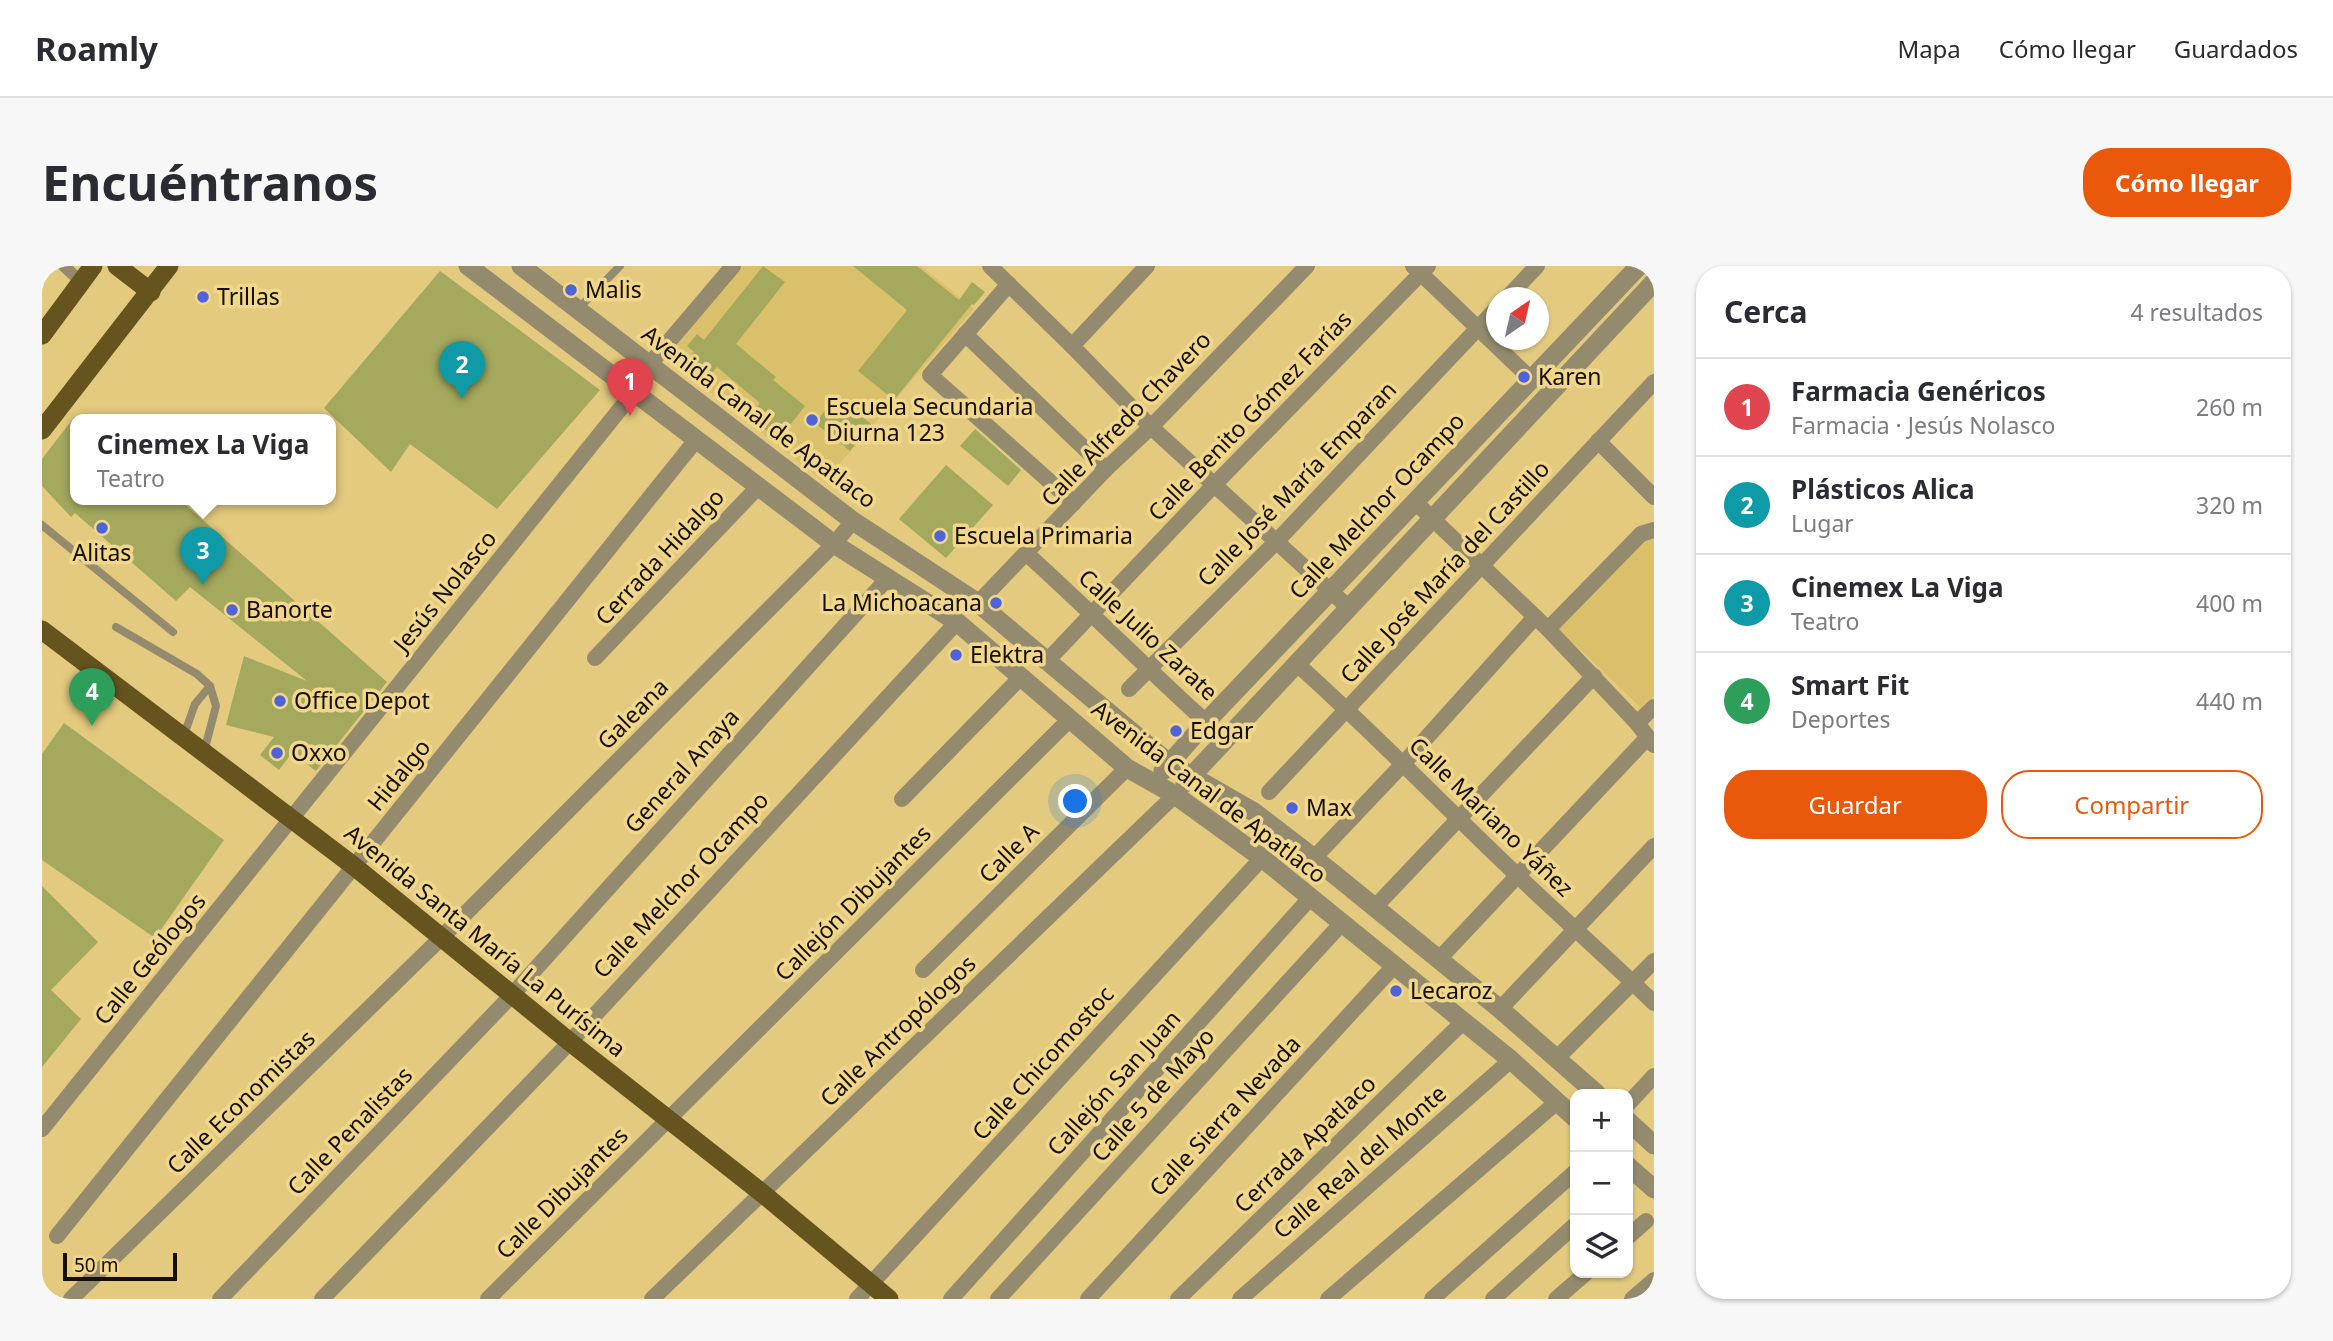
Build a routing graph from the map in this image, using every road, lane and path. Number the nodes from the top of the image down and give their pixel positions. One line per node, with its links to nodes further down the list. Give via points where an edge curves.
1 (64, 266): 15 (street)
2 (93, 266): 15 (main road)
3 (117, 266): 18 (main road)
4 (169, 266): 18 (main road)
5 (620, 266): 19 (lane)
6 (733, 266): 25 (street)
7 (1147, 266): 24 (street)
8 (1307, 266): 29 (street, Calle Alfredo Chavero)
9 (1537, 266): 17 (street)
10 (1639, 266): 26 (street, Calle Melchor Ocampo)
11 (473, 267): 28 (street, Avenida Canal de Apatlaco)
12 (531, 269): 19 (street, Avenida Canal de Apatlaco)
13 (1421, 269): 21 (street); 34 (street, Calle Benito Gómez Farías)
14 (1001, 273): 22 (street); 24 (street)
15 (82, 282): 23 (main road)
16 (1654, 282): 39 (street, Calle Melchor Ocampo)
17 (1517, 287)
18 (151, 292): 30 (main road)
19 (578, 310): 25 (street, Avenida Canal de Apatlaco)
20 (1486, 320): 21 (street, Calle José María Emparan)
21 (1478, 329): 26 (street); 43 (street, Calle José María Emparan)
22 (965, 334): 33 (street); 38 (street, via 930,375)
23 (42, 335)
24 (1072, 346): 29 (street)
25 (649, 365): 40 (street, Avenida Canal de Apatlaco)
26 (1532, 380): 37 (street, Calle Melchor Ocampo)
27 (1654, 382): 32 (street, Calle José María del Castillo)
28 (633, 393): 31 (street, Avenida Canal de Apatlaco); 82 (street, Jesús Nolasco)
29 (1151, 427): 33 (street, Calle Alfredo Chavero); 34 (street)
30 (42, 430)
31 (696, 440): 35 (street, Avenida Canal de Apatlaco); 87 (street, Hidalgo)
32 (1598, 441): 36 (street); 46 (street, Calle José María del Castillo)
33 (1106, 469): 38 (street, Calle Alfredo Chavero)
34 (1214, 485): 43 (street); 51 (street, Calle Benito Gómez Farías)
35 (758, 487): 44 (street, Avenida Canal de Apatlaco); 58 (street, Cerrada Hidalgo)
36 (1654, 496)
37 (1415, 502): 39 (street); 48 (street, Calle Melchor Ocampo)
38 (1074, 503): 45 (street, Calle Alfredo Chavero)
39 (1433, 518): 46 (street); 50 (street, Calle Melchor Ocampo)
40 (853, 521): 44 (street, Galeana); 49 (street, Avenida Canal de Apatlaco)
41 (42, 525): 57 (lane)
42 (1654, 530): 55 (street, via 1641,534)
43 (1275, 543): 48 (street); 61 (street, Calle José María Emparan)
44 (834, 544): 47 (street, Avenida Canal de Apatlaco); 93 (street, Galeana)
45 (1027, 554): 49 (street, Calle Alfredo Chavero); 51 (street, Calle Julio Zarate)
46 (1482, 565): 52 (street); 67 (street, Calle José María del Castillo)
47 (887, 579): 53 (street, Avenida Canal de Apatlaco); 99 (street, General Anaya)
48 (1331, 592): 50 (street); 69 (street, Calle Melchor Ocampo)
49 (978, 603): 59 (street, Avenida Canal de Apatlaco)
50 (1348, 607): 60 (street, Calle Melchor Ocampo)
51 (1093, 613): 59 (street, Calle Benito Gómez Farías); 61 (street, Calle Julio Zarate)
52 (1535, 617): 55 (street); 75 (street)
53 (957, 622): 63 (street, Avenida Canal de Apatlaco); 103 (street, Calle Melchor Ocampo)
54 (116, 627): 64 (lane)
55 (1548, 629): 62 (street)
56 (42, 630): 71 (main road, Avenida Santa María La Purísima)
57 (173, 632)
58 (595, 658)
59 (1048, 660): 74 (street, Avenida Canal de Apatlaco)
60 (1297, 664): 67 (street, Calle Mariano Yáñez); 77 (street, Calle Melchor Ocampo)
61 (1148, 669): 65 (street, Calle José María Emparan); 69 (street, Calle Julio Zarate)
62 (1594, 676): 70 (street); 83 (street)
63 (1021, 677): 68 (street, Avenida Canal de Apatlaco); 81 (street)
64 (210, 686): 71 (lane, via 195,704); 73 (lane, via 216,706)
65 (1129, 689)
66 (1654, 707): 70 (street)
67 (1347, 709): 75 (street, Calle Mariano Yáñez); 79 (street, Calle José María del Castillo)
68 (1070, 719): 76 (street, Avenida Canal de Apatlaco); 111 (street, Callejón Dibujantes)
69 (1206, 722): 74 (street, Calle Melchor Ocampo)
70 (1637, 723): 72 (street)
71 (183, 738): 73 (main road, Avenida Santa María La Purísima)
72 (1651, 742): 88 (street)
73 (204, 754): 82 (main road, Avenida Santa María La Purísima)
74 (1169, 763): 77 (street, Avenida Canal de Apatlaco); 78 (street, Calle Melchor Ocampo)
75 (1402, 765): 83 (street, Calle Mariano Yáñez); 86 (street)
76 (1128, 768): 78 (street, Avenida Canal de Apatlaco); 97 (street, Calle A)
77 (1192, 775): 80 (street, Calle Melchor Ocampo); 86 (street, Avenida Canal de Apatlaco, via 1254,812)
78 (1153, 782): 80 (street, Avenida Canal de Apatlaco)
79 (1269, 792)
80 (1175, 795): 85 (street, Avenida Canal de Apatlaco); 118 (street, Calle Antropólogos)
81 (902, 799)
82 (293, 818): 87 (main road, Avenida Santa María La Purísima); 113 (street, Calle Geólogos)
83 (1460, 820): 88 (street, Calle Mariano Yáñez); 90 (street)
84 (1654, 846): 92 (street)
85 (1262, 858): 89 (street, Avenida Canal de Apatlaco); 125 (street, Calle Chicomostoc)
86 (1314, 858): 90 (street, Avenida Canal de Apatlaco)
87 (355, 867): 93 (main road, Avenida Santa María La Purísima); 122 (street, Hidalgo)
88 (1517, 875): 92 (street, Calle Mariano Yáñez); 94 (street)
89 (1311, 898): 91 (street, Avenida Canal de Apatlaco); 132 (street, Callejón San Juan)
90 (1375, 907): 94 (street, Avenida Canal de Apatlaco)
91 (1342, 923): 96 (street, Avenida Canal de Apatlaco); 133 (street, Calle 5 de Mayo)
92 (1576, 930): 98 (street, Calle Mariano Yáñez); 101 (street)
93 (442, 937): 99 (main road, Avenida Santa María La Purísima); 126 (street, Calle Economistas)
94 (1439, 959): 101 (street, Avenida Canal de Apatlaco)
95 (1654, 961): 98 (street)
96 (1395, 965): 102 (street, Avenida Canal de Apatlaco); 134 (street, Calle Sierra Nevada)
97 (923, 970)
98 (1634, 983): 100 (street, Calle Mariano Yáñez); 104 (street)
99 (512, 995): 103 (main road, Avenida Santa María La Purísima); 127 (street, Calle Penalistas)
100 (1654, 1003)
101 (1500, 1009): 104 (street, Avenida Canal de Apatlaco)
102 (1464, 1021): 105 (street, Avenida Canal de Apatlaco); 135 (street, Cerrada Apatlaco)
103 (570, 1042): 111 (main road, Avenida Santa María La Purísima); 128 (street, Calle Melchor Ocampo)
104 (1556, 1059): 107 (street, Avenida Canal de Apatlaco)
105 (1511, 1060): 109 (street, Avenida Canal de Apatlaco); 136 (street, Calle Real del Monte)
106 (1654, 1076): 108 (street)
107 (1591, 1089)
108 (1633, 1099)
109 (1557, 1102): 110 (street, Avenida Canal de Apatlaco); 137 (street)
110 (1570, 1114)
111 (668, 1119): 118 (main road, Avenida Santa María La Purísima); 129 (street, Calle Dibujantes)
112 (1633, 1126): 114 (street)
113 (42, 1129)
114 (1654, 1145)
115 (1633, 1173): 117 (street)
116 (1570, 1175): 138 (street)
117 (1654, 1189)
118 (762, 1194): 125 (main road, Avenida Santa María La Purísima); 130 (street, Calle Antropólogos)
119 (1646, 1221): 121 (street)
120 (1570, 1230): 139 (street)
121 (1633, 1233)
122 (57, 1236)
123 (1580, 1278): 140 (street)
124 (1654, 1280): 141 (street)
125 (864, 1292): 131 (main road, Avenida Santa María La Purísima)
126 (71, 1299)
127 (220, 1299)
128 (322, 1299)
129 (488, 1299)
130 (652, 1299)
131 (889, 1299)
132 (951, 1299)
133 (998, 1299)
134 (1088, 1299)
135 (1178, 1299)
136 (1240, 1299)
137 (1328, 1299)
138 (1432, 1299)
139 (1493, 1299)
140 (1556, 1299)
141 (1632, 1299)

